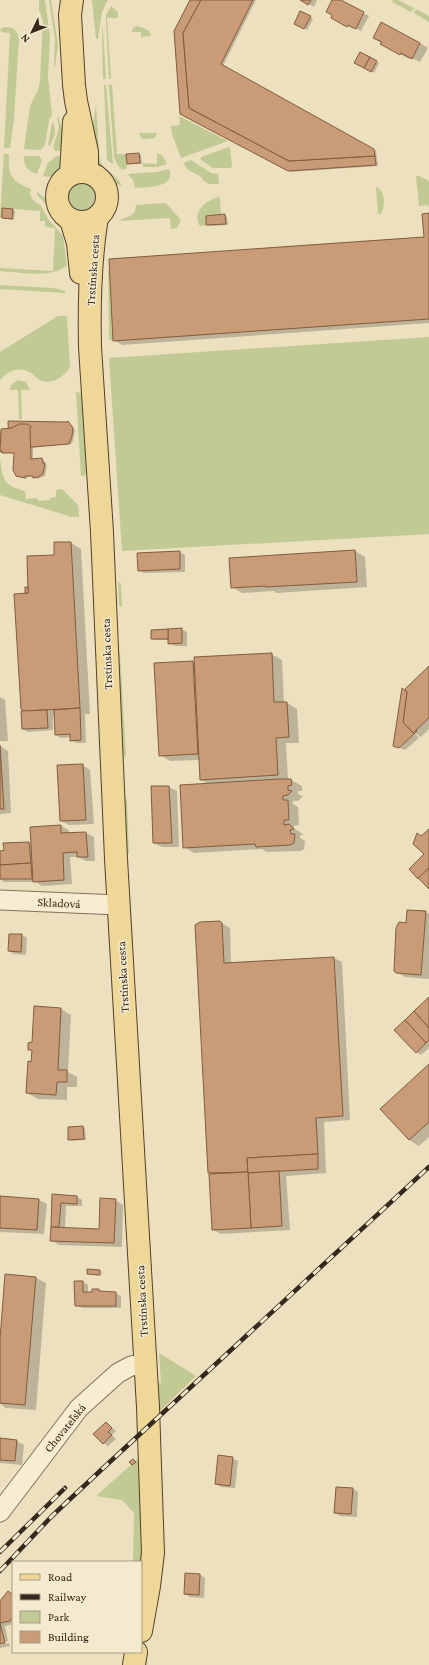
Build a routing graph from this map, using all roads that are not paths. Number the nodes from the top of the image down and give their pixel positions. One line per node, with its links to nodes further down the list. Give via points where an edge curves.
1 (69, 5): 2 (main road, via 76,102 71,153)
2 (79, 173): 3 (main road, Trstínska cesta, via 99,179 106,191 106,206); 4 (main road, Trstínska cesta, via 62,182 57,198 62,213)
3 (97, 218): 4 (main road, Trstínska cesta, via 84,222); 5 (main road, Trstínska cesta, via 93,244)
4 (71, 220): 5 (main road, Trstínska cesta, via 78,243 84,305)
5 (90, 323): 7 (main road, Trstínska cesta)
6 (0, 900): 7 (street, Skladová)
7 (119, 905): 8 (main road, Trstínska cesta)
8 (146, 1364): 9 (street, Chovateľská, via 131,1366 118,1373 79,1408); 10 (main road, Trstínska cesta, via 153,1553)
9 (0, 1512)
10 (142, 1625)
11 (136, 1653): 12 (main road)
12 (134, 1665)

